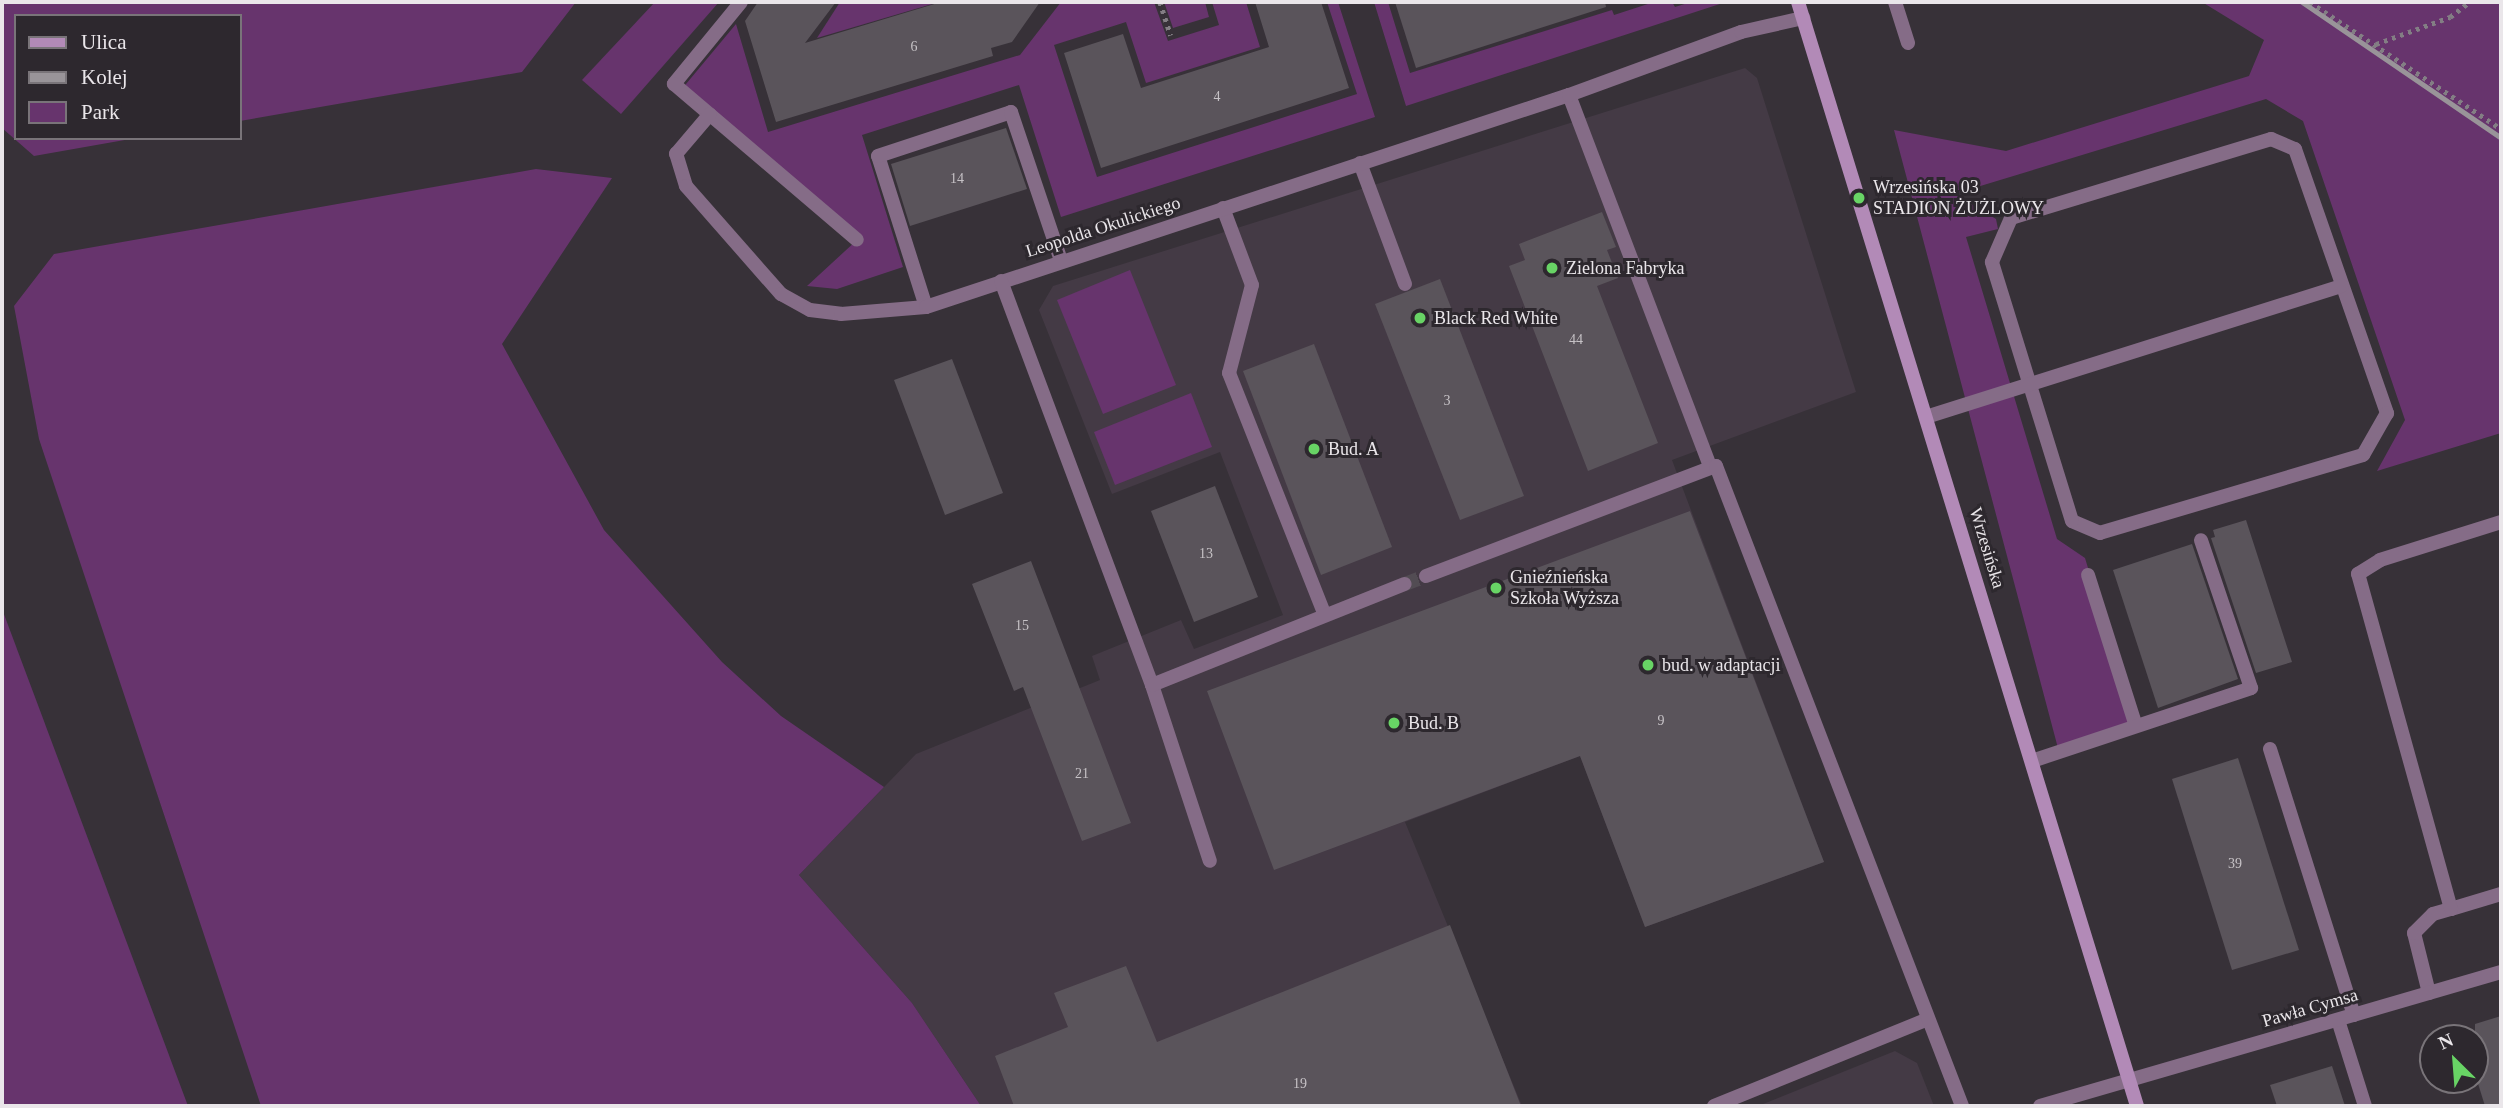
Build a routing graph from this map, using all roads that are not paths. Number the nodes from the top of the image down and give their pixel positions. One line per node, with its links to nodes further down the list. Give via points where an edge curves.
1 (741, 2): 7 (street, via 674,83)
2 (1798, 2): 4 (street, Wrzesińska)
3 (1895, 2): 5 (street)
4 (1803, 18): 6 (street, Leopolda Okulickiego, via 1741,32); 17 (street, Wrzesińska)
5 (1908, 43)
6 (1569, 95): 8 (street, Leopolda Okulickiego); 18 (street)
7 (710, 114): 10 (street); 15 (street, Leopolda Okulickiego, via 676,154 686,186 781,294 810,310 841,314)
8 (1360, 163): 9 (street, Leopolda Okulickiego); 13 (street)
9 (1223, 208): 11 (street, Leopolda Okulickiego); 24 (street, via 1252,285 1229,373)
10 (857, 240)
11 (1061, 261): 12 (street, Leopolda Okulickiego); 15 (street, via 1011,112 878,156)
12 (1001, 281): 15 (street, Leopolda Okulickiego); 25 (street)
13 (1405, 284)
14 (2342, 286): 16 (street); 16 (street, via 2295,149 2271,139 2011,218 1992,262); 16 (street, via 2387,413 2363,455 2100,534 2072,521)
15 (926, 307)
16 (2031, 384): 17 (street)
17 (1926, 417): 28 (street, Wrzesińska)
18 (1710, 467): 22 (street); 35 (street, via 1716,466)
19 (2501, 522): 31 (street, via 2379,560 2358,574)
20 (2201, 540): 26 (street, via 2251,688)
21 (2088, 575): 26 (street)
22 (1426, 576)
23 (1405, 583): 24 (street)
24 (1325, 615): 25 (street)
25 (1152, 685): 29 (street)
26 (2136, 726): 28 (street)
27 (2270, 749): 34 (street)
28 (2032, 761): 37 (street, Wrzesińska)
29 (1210, 862)
30 (2501, 894): 31 (street)
31 (2451, 909): 33 (street, via 2432,914 2414,933)
32 (2501, 972): 33 (street, Pawła Cymsa)
33 (2429, 993): 34 (street, Pawła Cymsa)
34 (2354, 1015): 36 (street, Pawła Cymsa)
35 (1928, 1019): 38 (street); 39 (street)
36 (2338, 1020): 37 (street, Pawła Cymsa); 42 (street)
37 (2129, 1081): 40 (street, Pawła Cymsa); 41 (street, Wrzesińska)
38 (1714, 1106)
39 (1962, 1106)
40 (2039, 1106)
41 (2137, 1106)
42 (2365, 1106)

